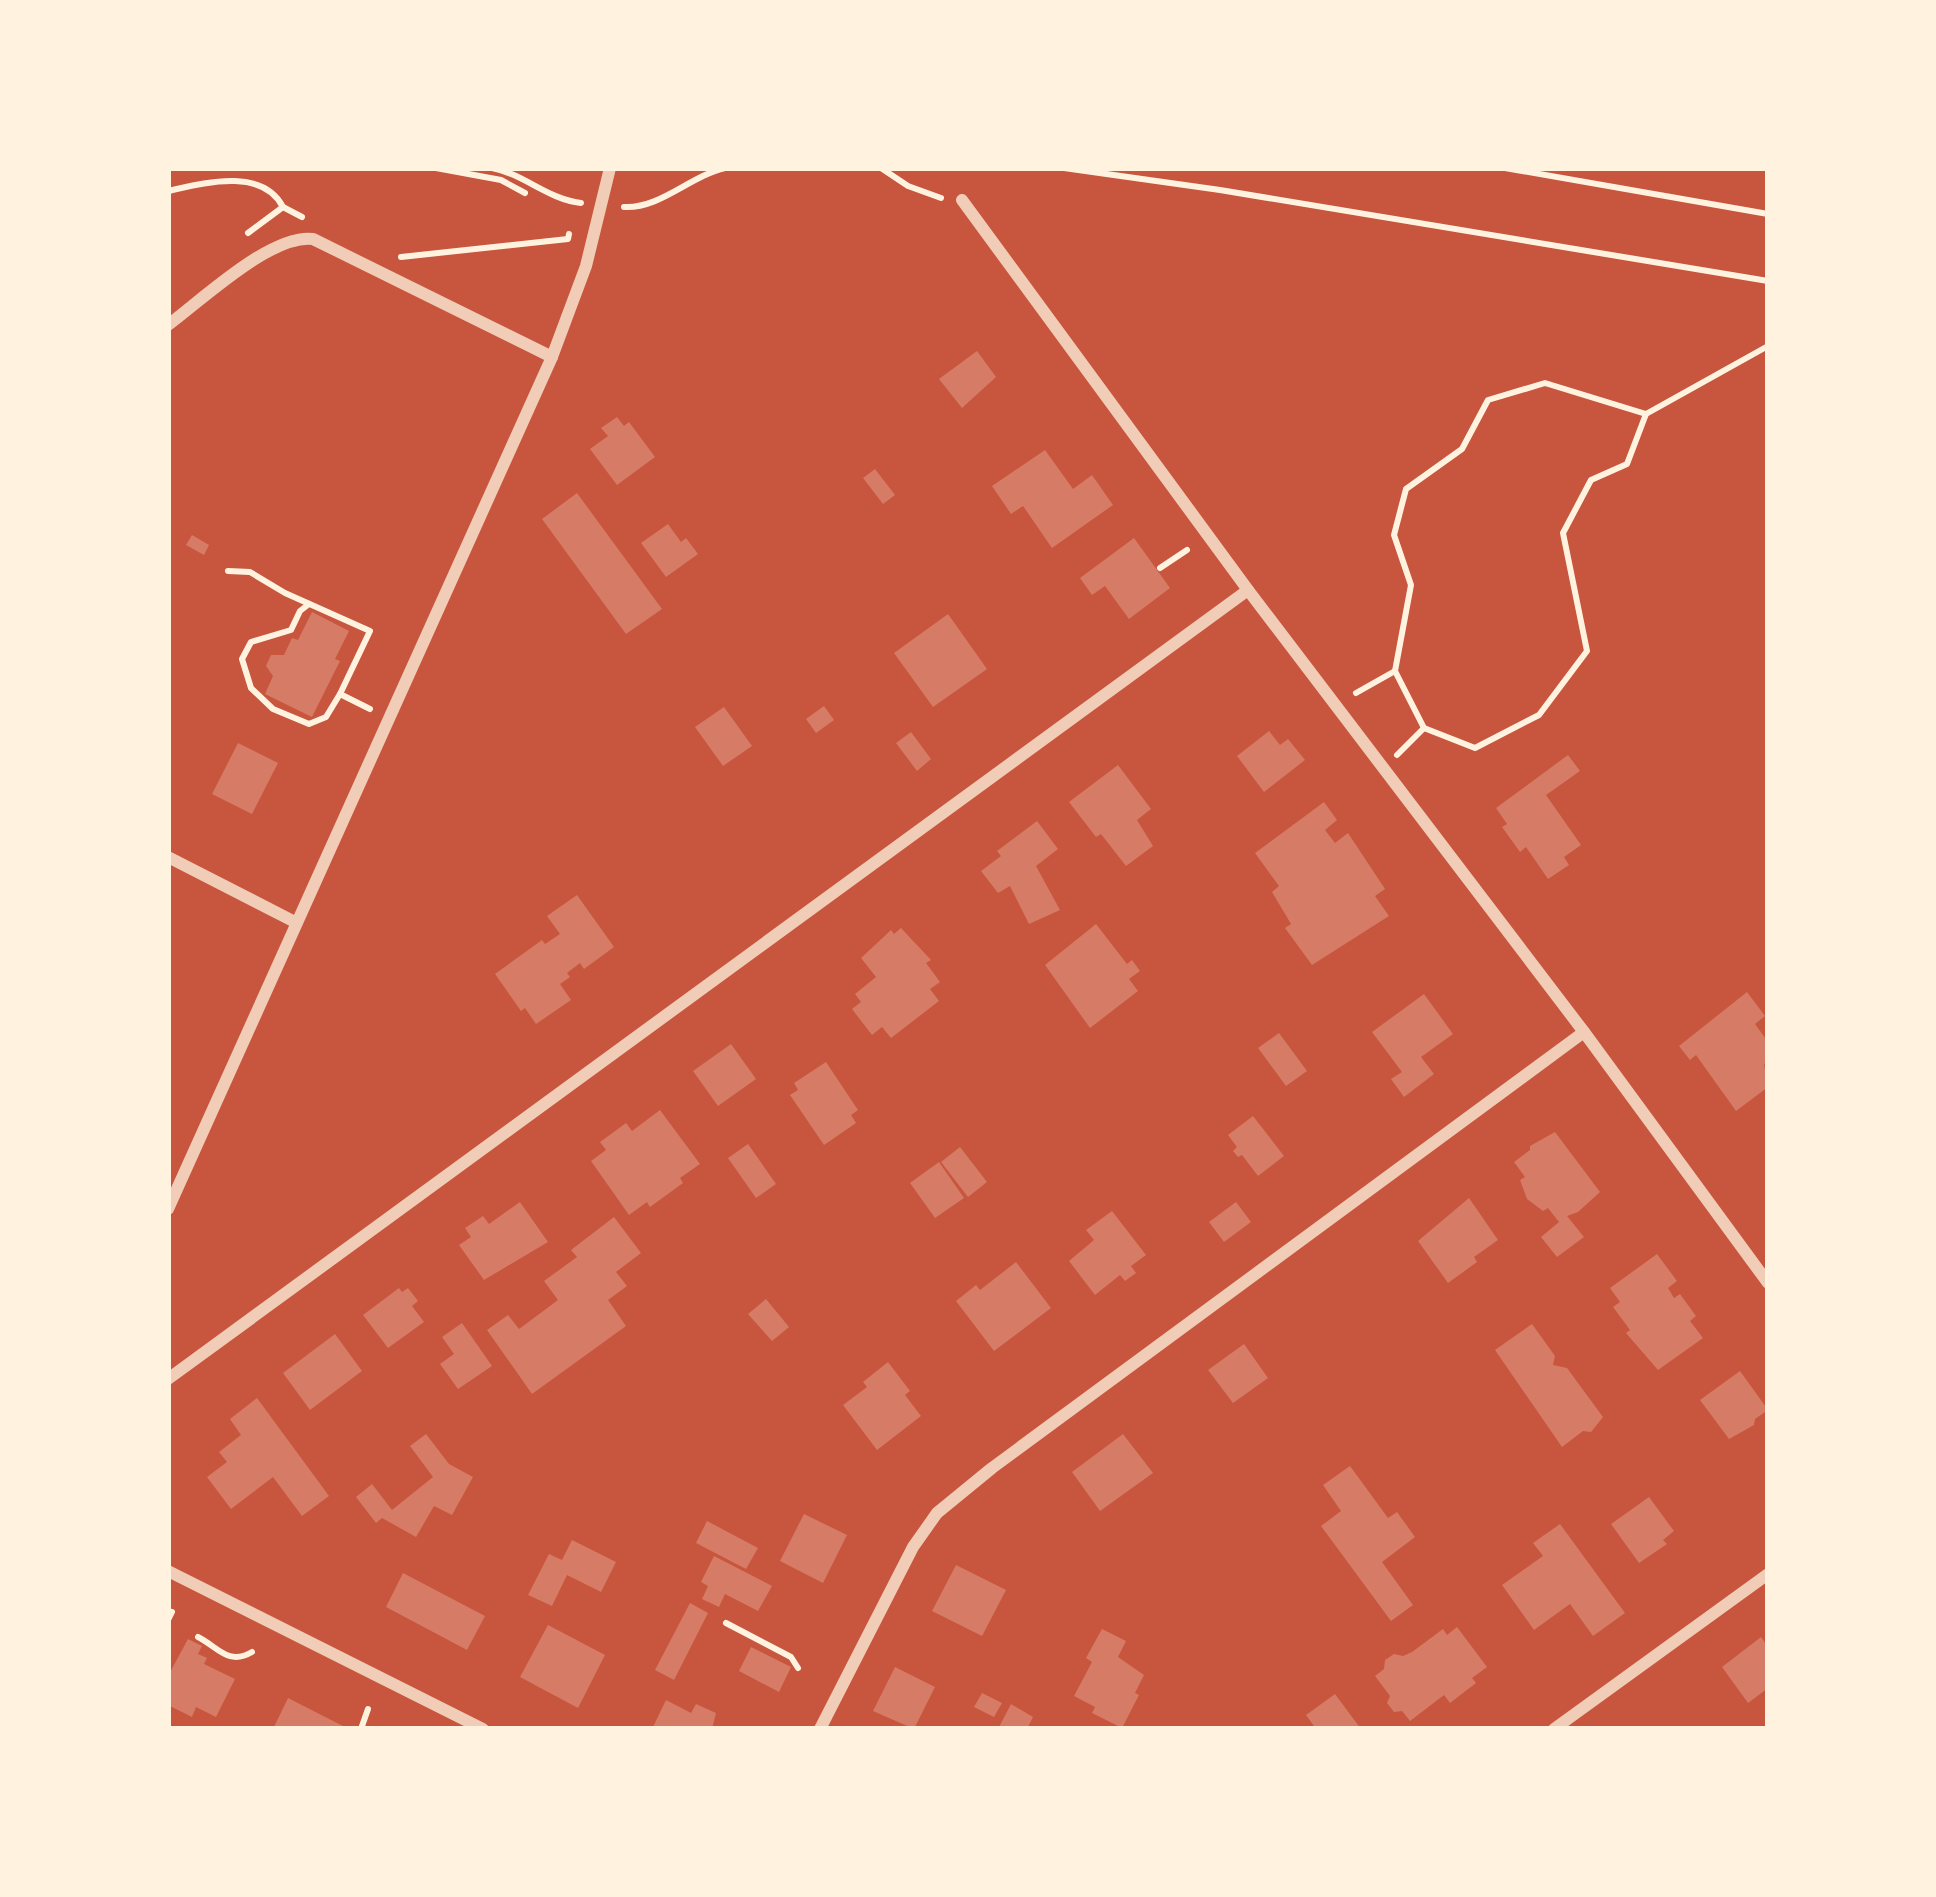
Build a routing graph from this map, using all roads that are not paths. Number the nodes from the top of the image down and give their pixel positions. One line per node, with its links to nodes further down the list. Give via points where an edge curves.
1 (610, 168): 4 (street)
2 (962, 200): 5 (street)
3 (168, 325): 4 (street, via 297,237)
4 (552, 357): 7 (street)
5 (1248, 590): 8 (street); 11 (street)
6 (168, 857): 7 (street)
7 (295, 922): 9 (street)
8 (1584, 1032): 10 (street); 15 (street, via 937,1513)
9 (168, 1209)
10 (1768, 1283)
11 (168, 1379)
12 (168, 1571): 14 (street)
13 (1768, 1574): 16 (street)
14 (483, 1729)
15 (820, 1729)
16 (1553, 1729)

